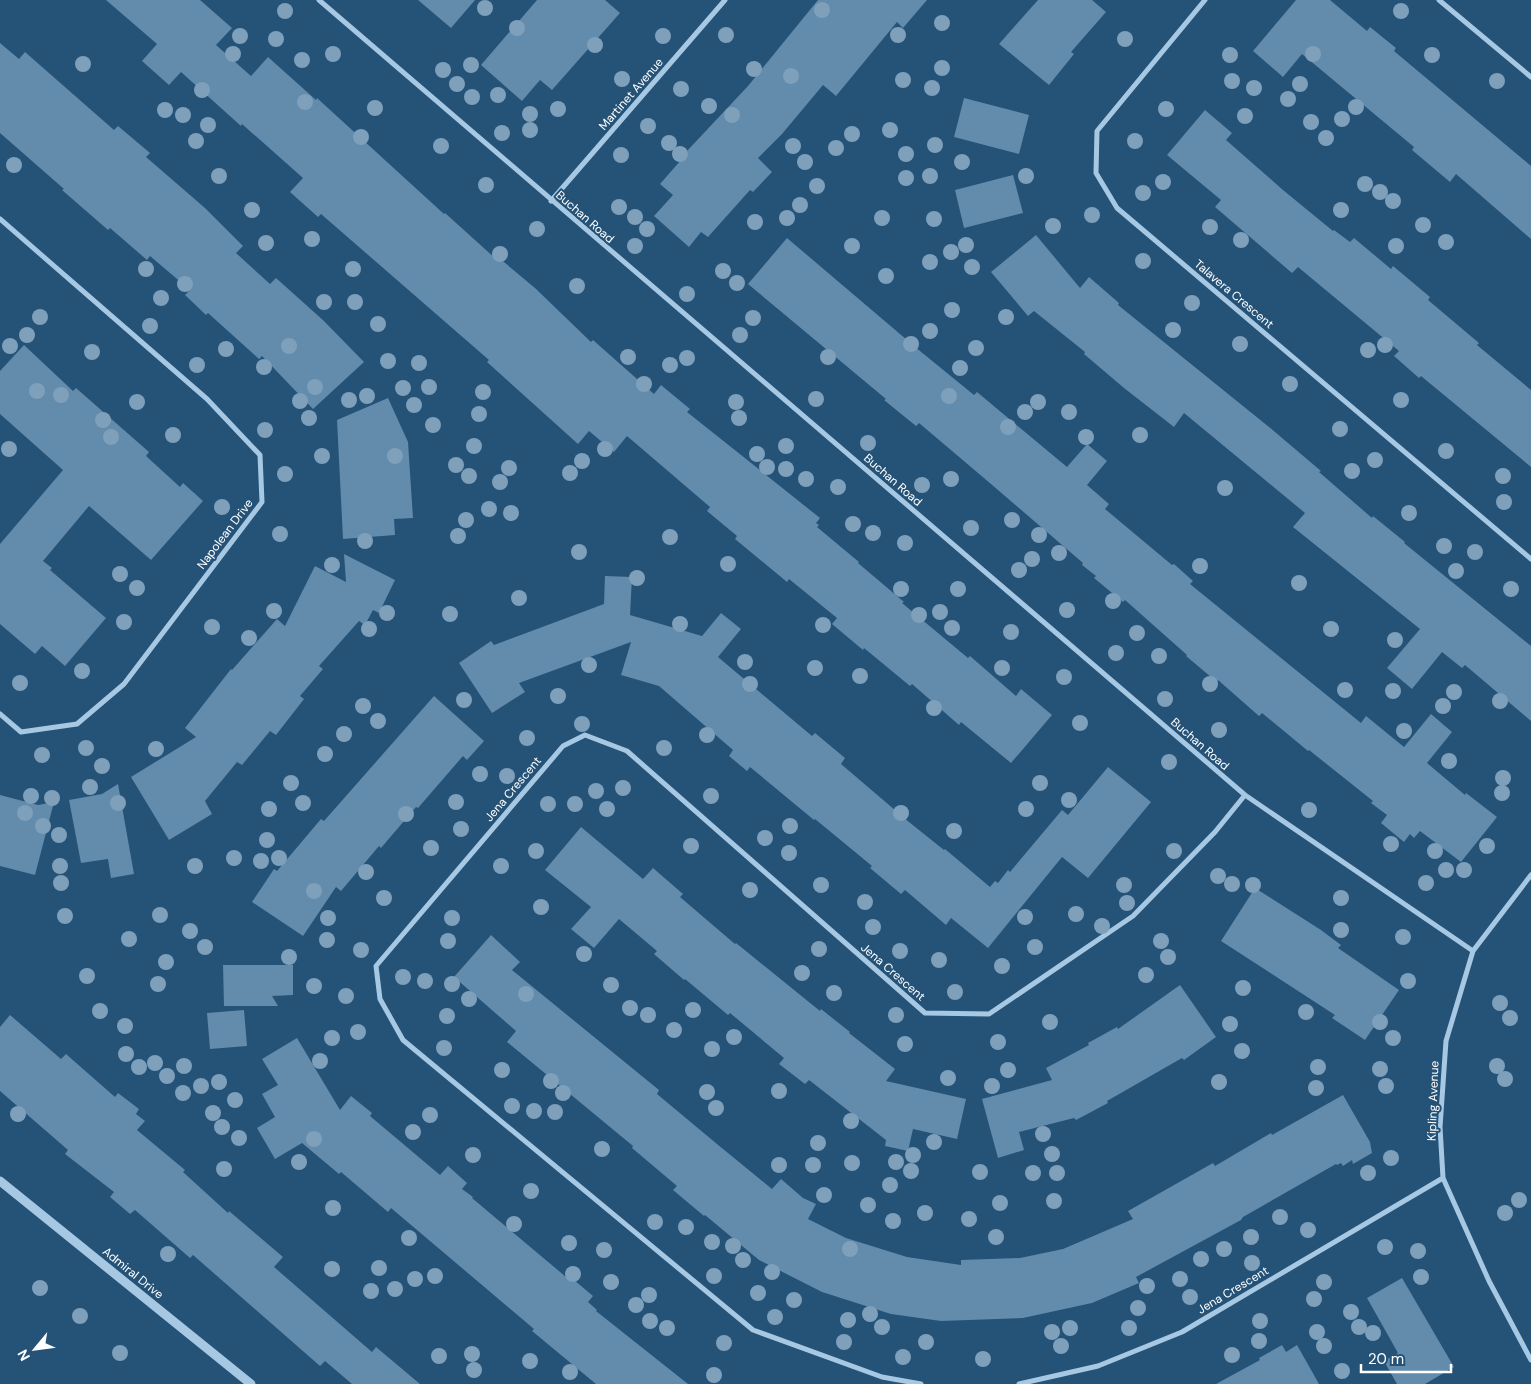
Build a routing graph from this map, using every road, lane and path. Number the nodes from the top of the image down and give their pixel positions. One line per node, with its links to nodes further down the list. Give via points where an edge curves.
1 (319, 0): 6 (street, Buchan Road)
2 (725, 0): 6 (street, Martinet Avenue)
3 (1205, 0): 8 (street, Talavera Crescent, via 1097,131 1096,173 1117,208)
4 (1439, 0): 5 (street)
5 (1531, 77)
6 (551, 201): 10 (street, Buchan Road)
7 (0, 220): 9 (street, Napolean Drive, via 207,399 260,454 262,502 124,684 76,724 21,732)
8 (1531, 559)
9 (0, 714)
10 (1245, 795): 12 (street, Buchan Road); 17 (street, Jena Crescent, via 1215,832 1133,916 989,1014 925,1013 627,751 586,735 563,746 376,966 380,998 403,1040 753,1330 882,1377)
11 (1531, 875): 12 (street, Kipling Avenue)
12 (1473, 951): 13 (street, Kipling Avenue, via 1446,1041 1440,1126)
13 (1443, 1178): 15 (street, Kipling Avenue, via 1488,1281); 18 (street, Jena Crescent, via 1182,1332 1098,1366)
14 (0, 1181): 16 (street, Admiral Drive)
15 (1531, 1360)
16 (251, 1384)
17 (920, 1384)
18 (1019, 1384)

